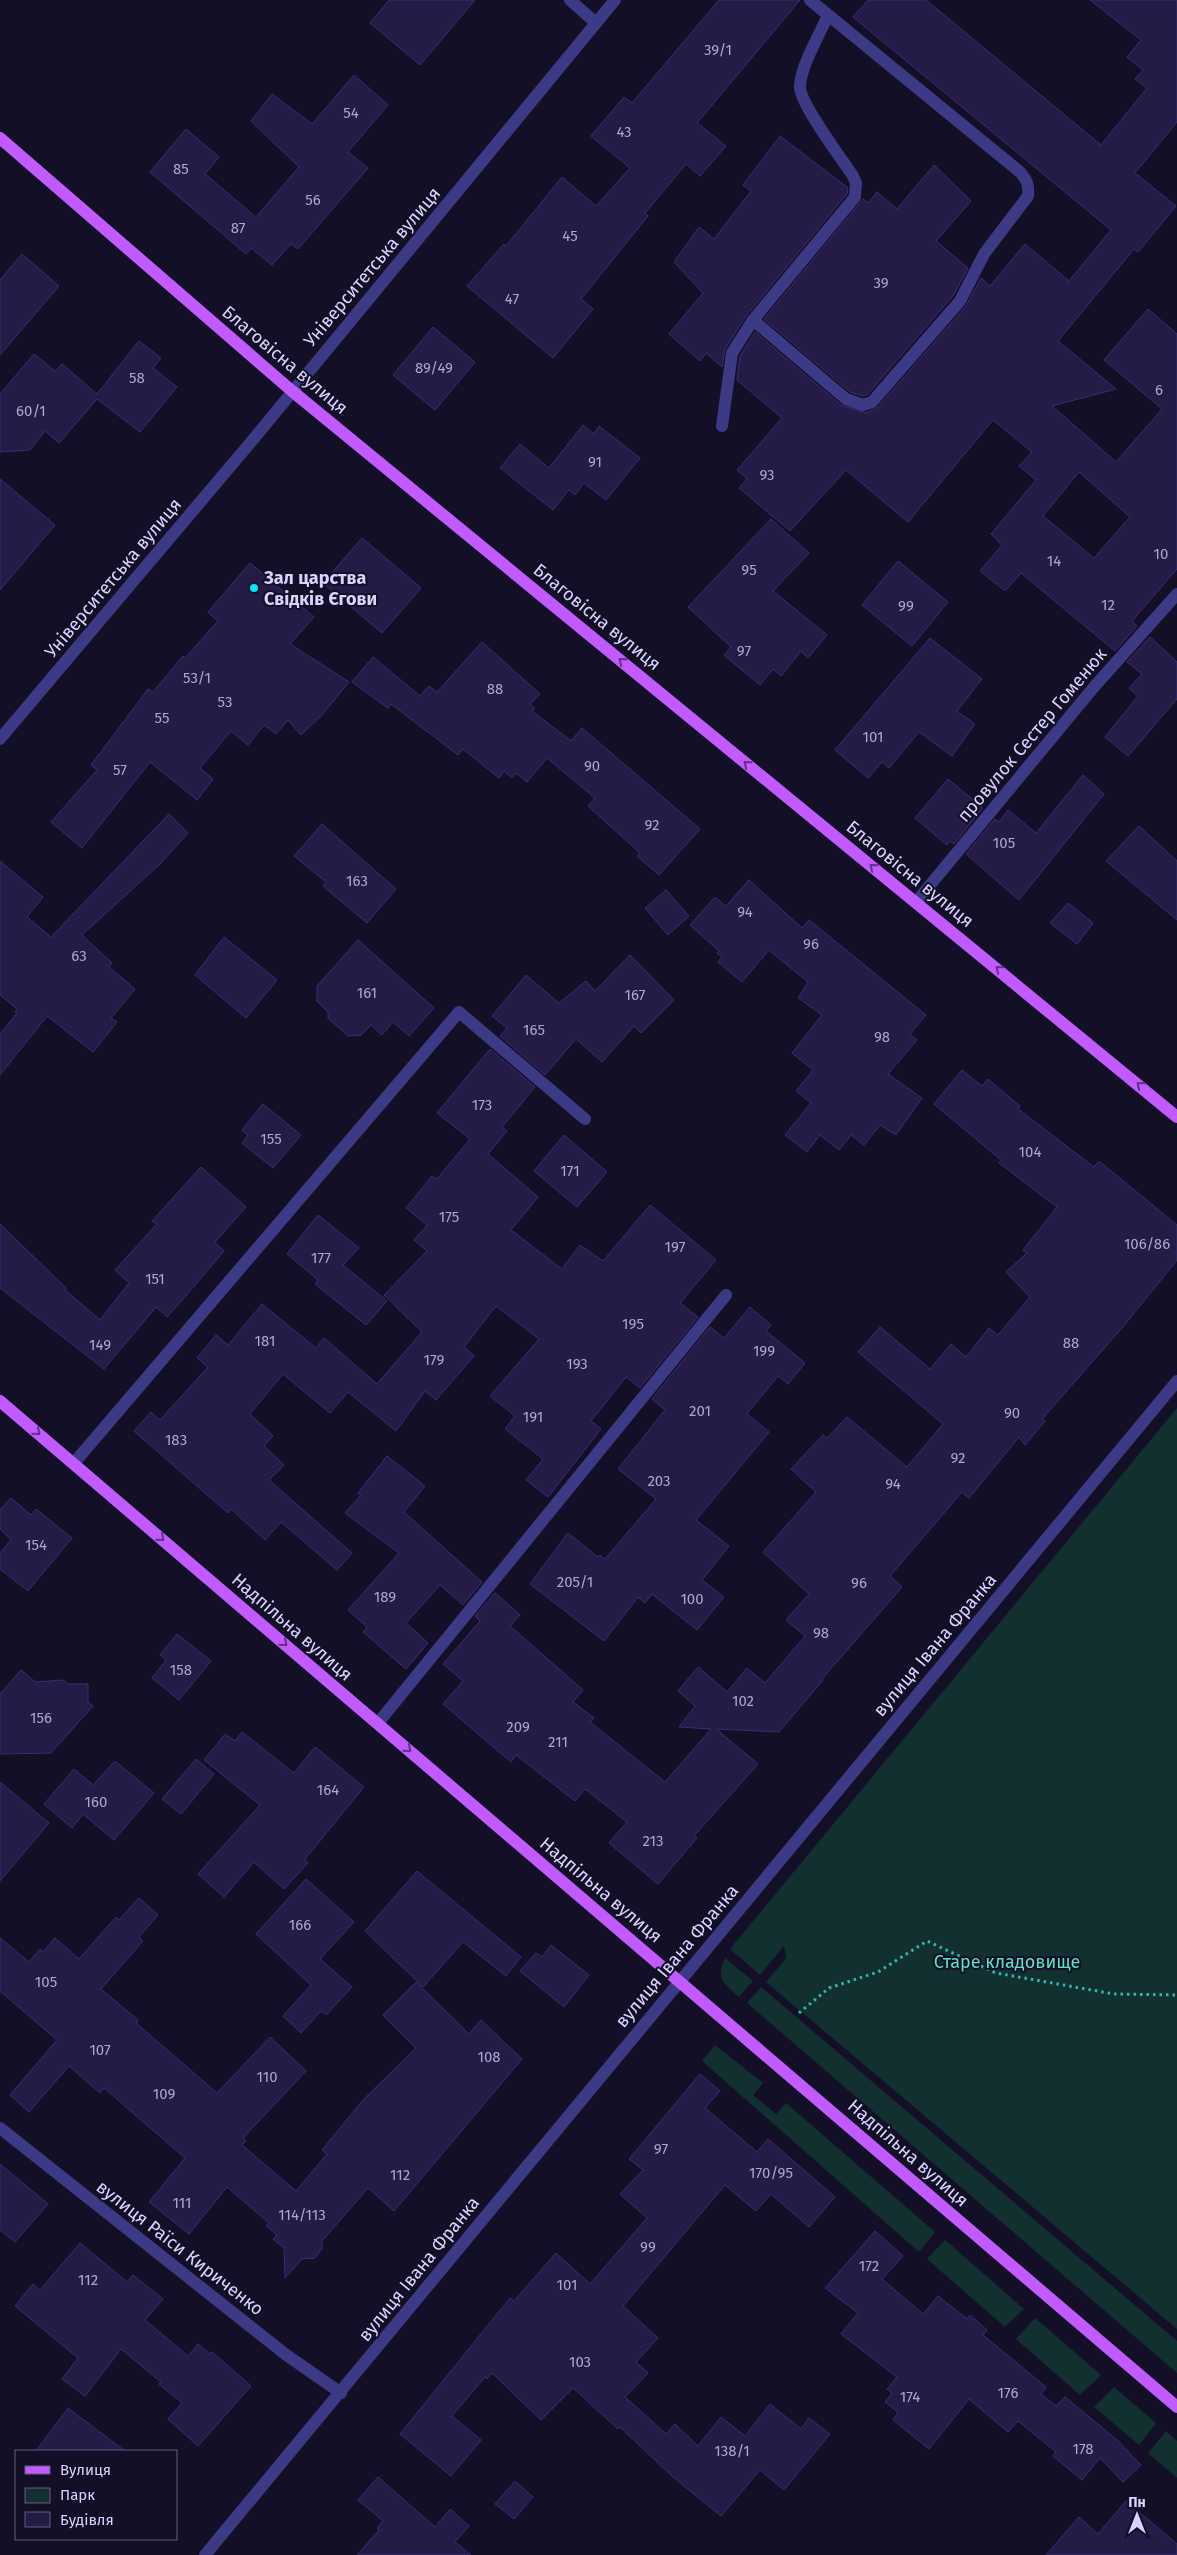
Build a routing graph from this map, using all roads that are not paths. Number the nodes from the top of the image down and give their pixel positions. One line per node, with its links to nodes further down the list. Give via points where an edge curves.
1 (570, 0): 5 (street)
2 (615, 0): 5 (street, Університетська вулиця)
3 (810, 0): 4 (street)
4 (828, 15): 7 (street, via 803,73 800,88 805,103 853,176 856,197); 7 (street, via 1020,172 1026,178 1028,196 984,254 960,301 872,402 863,404 846,399)
5 (596, 23): 8 (street, Університетська вулиця)
6 (0, 138): 8 (main road, Благовісна вулиця)
7 (753, 320): 9 (street, via 732,353)
8 (292, 391): 11 (street, Університетська вулиця); 12 (main road, Благовісна вулиця, one-way to 8)
9 (722, 426)
10 (1177, 594): 12 (street, провулок Сестер Гоменюк, via 1094,687)
11 (0, 739)
12 (916, 902): 13 (main road, Благовісна вулиця, one-way to 12)
13 (1177, 1117)
14 (585, 1119): 18 (street, via 459,1012)
15 (726, 1295): 19 (street)
16 (1177, 1381): 20 (street, вулиця Івана Франка)
17 (0, 1401): 18 (main road, Надпільна вулиця, one-way to 18)
18 (74, 1463): 19 (main road, Надпільна вулиця, one-way to 19)
19 (378, 1723): 20 (main road, Надпільна вулиця, one-way to 20)
20 (680, 1981): 22 (street, вулиця Івана Франка); 23 (main road, Надпільна вулиця)
21 (0, 2128): 22 (street, вулиця Раїси Кириченко)
22 (340, 2393): 24 (street, вулиця Івана Франка)
23 (1177, 2407)
24 (205, 2555)

